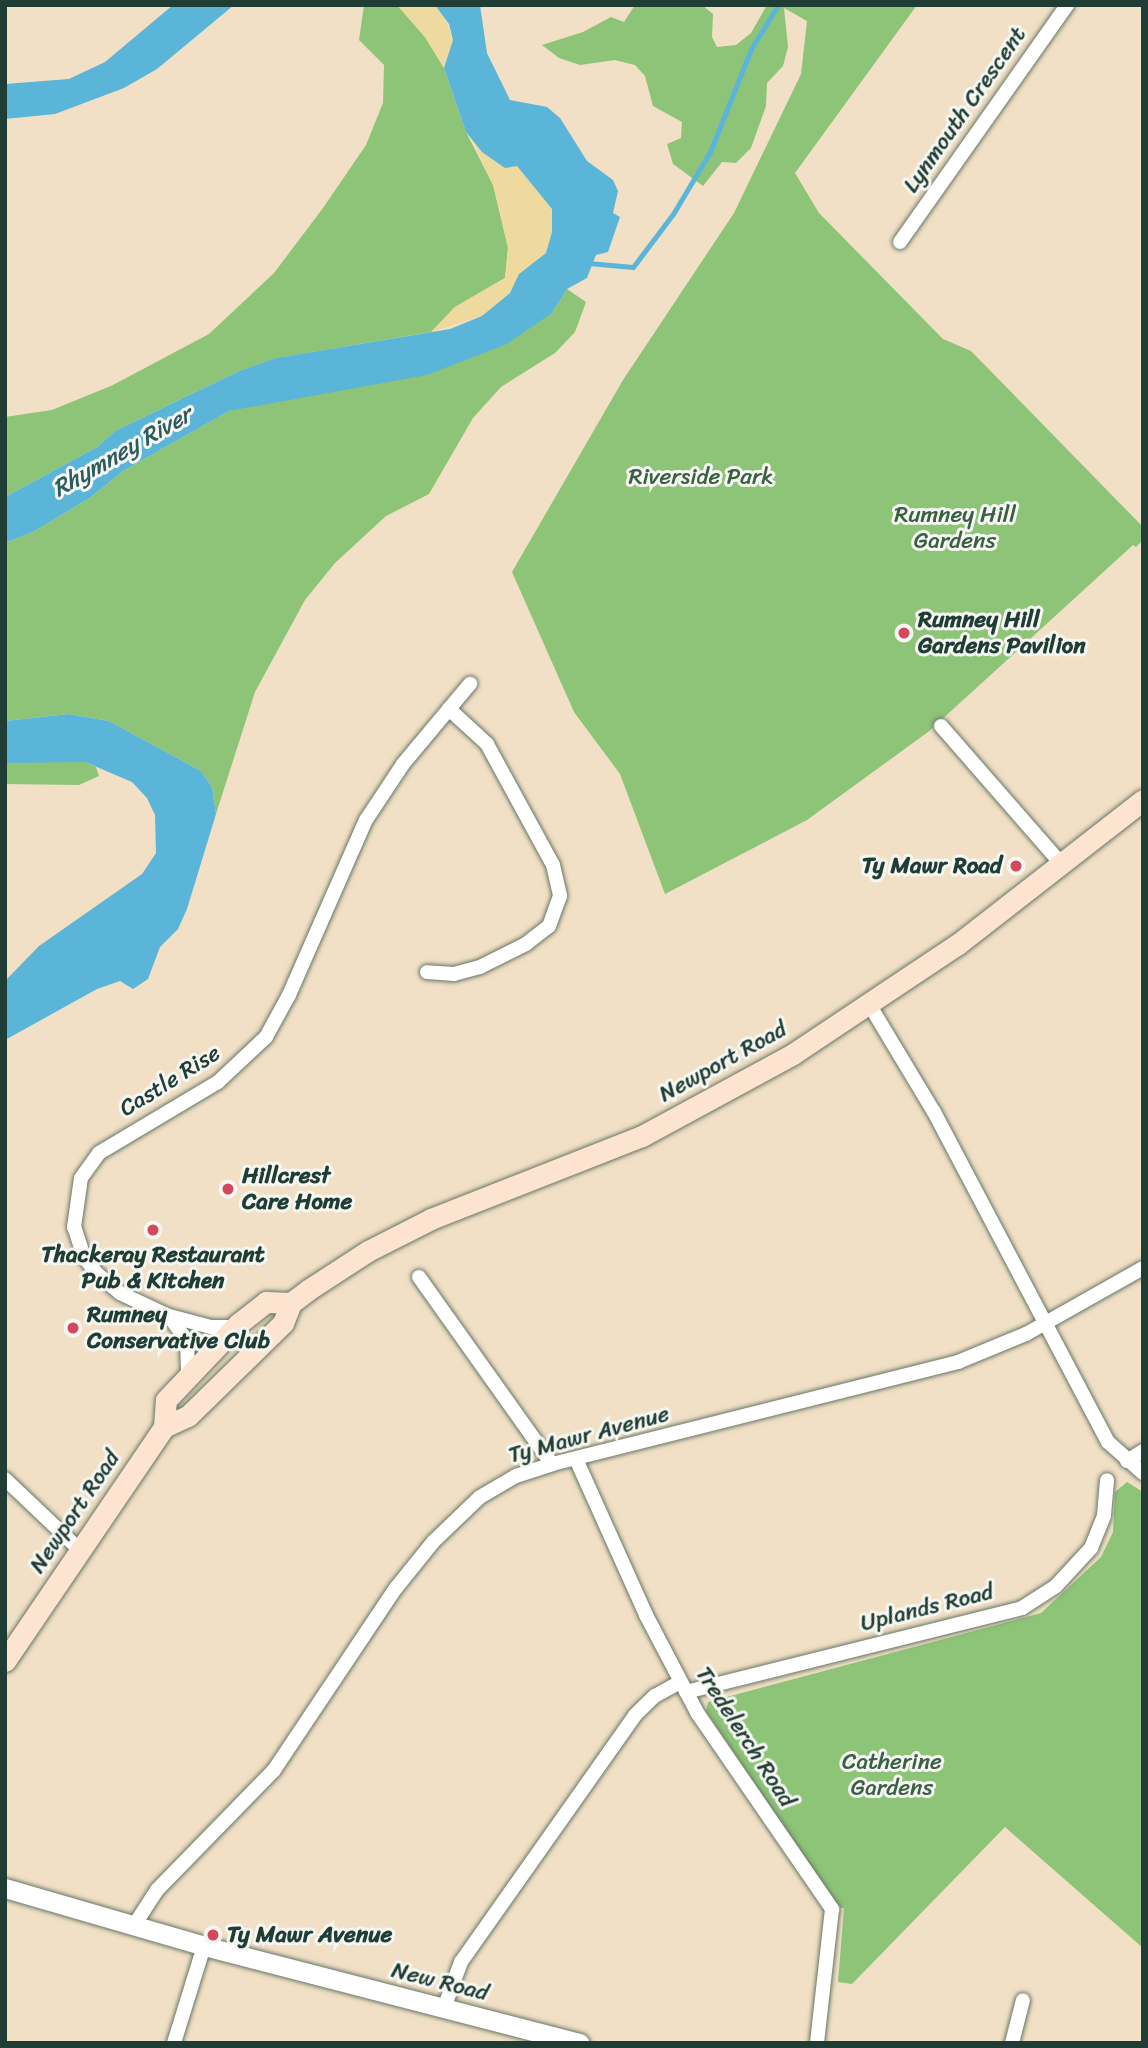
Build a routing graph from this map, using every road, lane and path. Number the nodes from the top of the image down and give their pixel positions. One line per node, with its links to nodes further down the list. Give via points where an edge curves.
1 (1068, 5): 2 (street, Lynmouth Crescent)
2 (900, 242)
3 (470, 684): 4 (street, Castle Rise)
4 (449, 709): 8 (street, via 487,744 553,865 560,896 550,926 526,944 480,967 454,974); 13 (street, Castle Rise, via 403,764 366,820 266,1037 218,1082 99,1153 81,1178 74,1227 90,1267 120,1293)
5 (941, 726): 7 (street)
6 (1143, 800): 7 (main road, Newport Road)
7 (1063, 866): 9 (main road, Newport Road)
8 (427, 972)
9 (869, 1004): 12 (main road, Newport Road, via 695,1110 642,1136 420,1224 347,1263); 14 (street, via 934,1112)
10 (1143, 1268): 14 (street, Ty Mawr Avenue)
11 (419, 1277): 21 (street)
12 (291, 1303): 15 (main road, Newport Road, via 266,1302); 17 (main road, Newport Road, via 283,1323 188,1416)
13 (169, 1316): 15 (street, Castle Rise, via 211,1327); 16 (street, via 187,1341)
14 (1043, 1324): 19 (street, Ty Mawr Avenue, via 995,1348 924,1372); 20 (street, via 1108,1442)
15 (236, 1327): 16 (main road, Newport Road)
16 (188, 1374): 17 (main road, Newport Road, via 166,1400)
17 (164, 1427): 25 (main road, Newport Road)
18 (1143, 1451): 20 (street)
19 (576, 1459): 21 (street, Ty Mawr Avenue); 27 (street, Tredelerch Road)
20 (1127, 1461): 22 (street)
21 (552, 1464): 29 (street, Ty Mawr Avenue, via 516,1476 480,1497 433,1542 396,1588 274,1770 157,1890)
22 (1143, 1473)
23 (5, 1479): 25 (street)
24 (1107, 1480): 27 (street, Uplands Road, via 1104,1515 1091,1548 1056,1586 1022,1608)
25 (80, 1551): 26 (main road, Newport Road)
26 (5, 1661)
27 (683, 1687): 32 (street, Uplands Road, via 655,1696 635,1715 461,1962); 35 (street, Tredelerch Road, via 832,1909)
28 (5, 1888): 29 (street, New Road)
29 (133, 1927): 30 (street, New Road)
30 (204, 1946): 32 (street, New Road); 33 (street)
31 (1023, 2000): 36 (street)
32 (444, 2008): 34 (street, New Road)
33 (174, 2043)
34 (580, 2043)
35 (817, 2043)
36 (1012, 2043)

